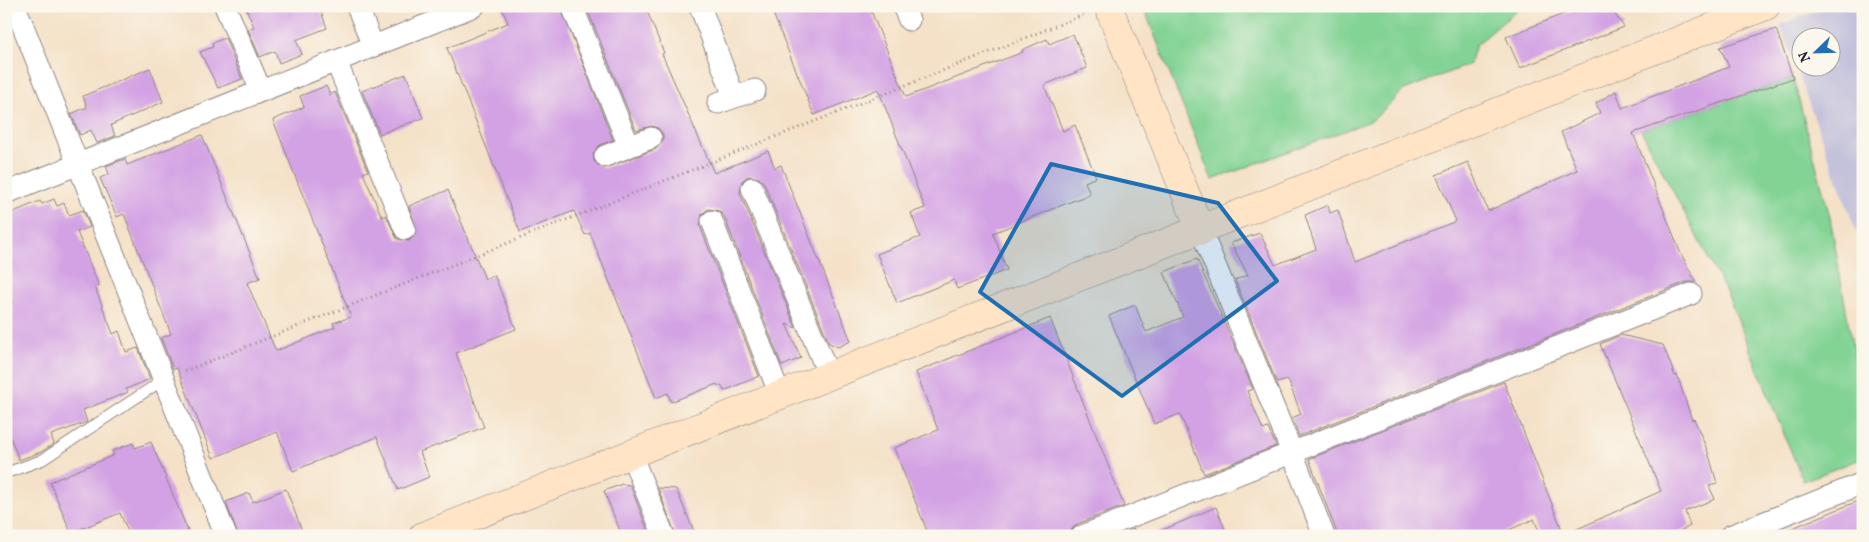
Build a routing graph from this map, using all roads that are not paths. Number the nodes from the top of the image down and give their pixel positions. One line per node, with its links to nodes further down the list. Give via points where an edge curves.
1 (15, 6): 16 (street)
2 (225, 6): 12 (street)
3 (357, 6): 9 (street)
4 (572, 6): 14 (street)
5 (700, 6): 11 (street, via 726,100)
6 (1766, 6): 21 (street)
7 (461, 9): 9 (street)
8 (1097, 10): 21 (street)
9 (373, 46): 10 (street)
10 (336, 61): 12 (street); 20 (street, via 386,204)
11 (755, 90)
12 (261, 91): 16 (street)
13 (651, 138): 14 (street)
14 (629, 146): 15 (street)
15 (605, 156)
16 (77, 164): 18 (street); 24 (street)
17 (752, 188): 23 (street)
18 (6, 193)
19 (712, 222): 25 (street)
20 (405, 229)
21 (1201, 231): 23 (street); 26 (street)
22 (1691, 294): 26 (street)
23 (829, 376): 25 (street)
24 (163, 380): 28 (lane, via 42,460); 31 (street)
25 (780, 395): 27 (street)
26 (1292, 452): 34 (street); 35 (street)
27 (631, 454): 32 (street); 33 (street)
28 (6, 473)
29 (1863, 483): 30 (street)
30 (1753, 531): 36 (street)
31 (226, 536)
32 (423, 536)
33 (664, 536)
34 (1082, 536)
35 (1324, 536)
36 (1730, 536)

